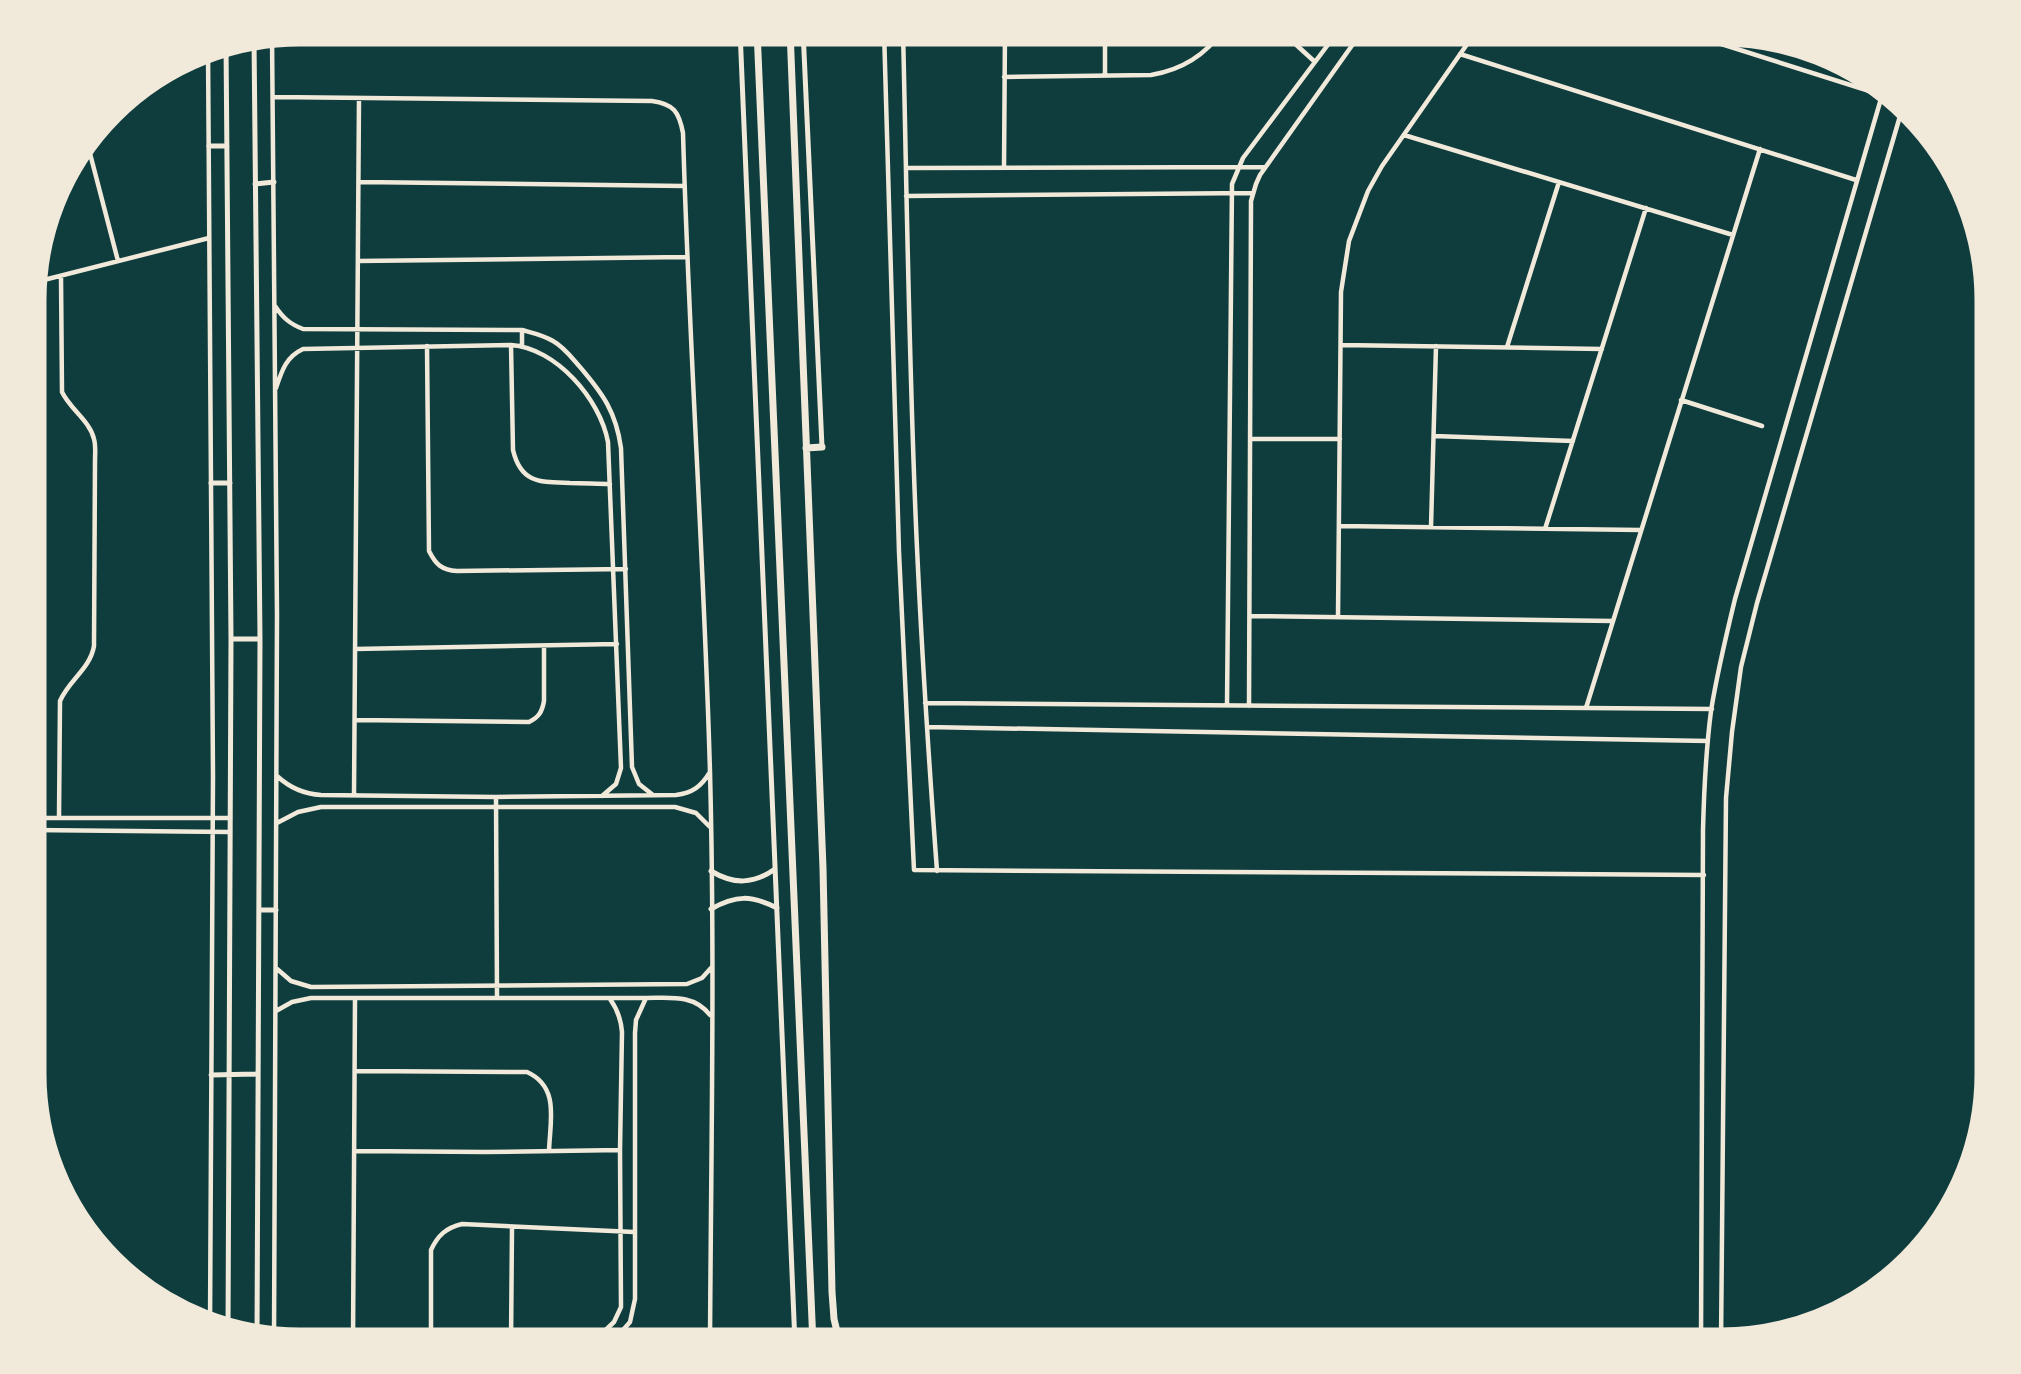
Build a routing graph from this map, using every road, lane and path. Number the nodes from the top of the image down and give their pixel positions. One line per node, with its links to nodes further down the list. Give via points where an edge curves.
1 (741, 42): 117 (street)
2 (758, 42): 155 (main road)
3 (790, 42): 75 (main road)
4 (804, 42): 74 (street)
5 (884, 42): 119 (street, via 898,538 914,870)
6 (902, 42): 35 (street)
7 (1005, 42): 22 (street)
8 (1105, 42): 21 (street)
9 (1213, 42): 21 (street, via 1180,68 1151,75)
10 (1293, 42): 20 (street)
11 (1330, 42): 20 (street)
12 (1355, 42): 34 (street)
13 (1468, 42): 18 (street)
14 (1715, 42): 23 (street)
15 (272, 44): 24 (street)
16 (254, 46): 41 (street)
17 (226, 53): 30 (street)
18 (1460, 54): 28 (street); 31 (street)
19 (208, 59): 29 (street)
20 (1315, 62): 33 (street)
21 (1105, 75): 22 (street)
22 (1004, 77): 36 (street)
23 (1875, 93)
24 (273, 97): 25 (street); 39 (street)
25 (359, 98): 38 (street); 42 (street, via 664,103 680,120)
26 (1881, 98): 37 (street)
27 (1900, 115): 158 (street, via 1757,603 1731,732)
28 (1404, 135): 40 (street); 58 (street, via 1368,191 1349,241 1341,292)
29 (209, 146): 30 (street); 48 (street)
30 (227, 146): 77 (street)
31 (1760, 149): 37 (street); 47 (street)
32 (89, 151): 50 (street)
33 (1238, 167): 34 (street); 36 (street); 43 (street)
34 (1266, 167): 44 (street)
35 (906, 168): 36 (street); 45 (street)
36 (1004, 168)
37 (1856, 180): 97 (street, via 1735,599)
38 (359, 181): 42 (street); 51 (street)
39 (274, 182): 41 (street); 54 (street)
40 (1559, 182): 46 (street); 63 (street)
41 (254, 184): 89 (street)
42 (684, 186): 49 (street)
43 (1231, 193): 44 (street); 45 (street); 94 (street)
44 (1252, 193): 71 (street)
45 (906, 196): 93 (street)
46 (1646, 208): 47 (street); 64 (street)
47 (1733, 235): 66 (street)
48 (209, 238): 50 (street); 76 (street)
49 (687, 257): 51 (street); 101 (street)
50 (118, 261): 52 (street)
51 (358, 261): 56 (street)
52 (61, 276): 53 (street); 109 (street, via 62,392 91,431 96,461 94,646 89,663 60,701)
53 (43, 280)
54 (275, 306): 56 (street, via 292,325 303,329); 65 (street)
55 (522, 330): 56 (street); 60 (street); 68 (street, via 547,338 570,355 605,398)
56 (358, 331): 62 (street)
57 (511, 345): 59 (street); 60 (street); 78 (street, via 513,450 523,473 547,482)
58 (1341, 345): 61 (street); 72 (street)
59 (427, 346): 62 (street); 84 (street, via 429,551 434,563 457,571)
60 (522, 346): 69 (street, via 546,355 575,382 593,402)
61 (1436, 346): 63 (street); 70 (street)
62 (358, 347): 65 (street, via 313,347 294,353); 92 (street)
63 (1507, 347): 64 (street)
64 (1602, 349): 73 (street)
65 (274, 392): 102 (street)
66 (1681, 401): 67 (street); 82 (street)
67 (1762, 426)
68 (618, 427): 69 (street); 83 (street)
69 (606, 429): 78 (street)
70 (1433, 436): 73 (street); 80 (street)
71 (1250, 439): 72 (street); 85 (street)
72 (1340, 439): 79 (street)
73 (1573, 441): 81 (street)
74 (822, 447): 75 (main road)
75 (806, 448): 156 (main road, via 823,868 832,1292)
76 (211, 483): 77 (street); 110 (street)
77 (230, 483): 88 (street)
78 (610, 484): 84 (street)
79 (1339, 526): 80 (street); 86 (street)
80 (1431, 527): 81 (street)
81 (1545, 529): 82 (street)
82 (1641, 530): 87 (street)
83 (626, 569): 84 (street); 105 (street, via 632,767 639,784)
84 (614, 570): 90 (street)
85 (1250, 616): 86 (street); 95 (street)
86 (1338, 617): 87 (street)
87 (1613, 621): 96 (street)
88 (231, 639): 89 (street); 111 (street)
89 (260, 639): 123 (street)
90 (617, 644): 91 (street); 104 (street, via 621,768 616,785)
91 (544, 646): 92 (street); 98 (street, via 543,710 529,722)
92 (355, 649): 98 (street)
93 (925, 703): 94 (street); 99 (street)
94 (1227, 705): 95 (street)
95 (1250, 706): 96 (street)
96 (1586, 708): 97 (street)
97 (1712, 709): 100 (street)
98 (355, 720): 103 (street)
99 (926, 727): 100 (street); 119 (street)
100 (1708, 741): 120 (street)
101 (710, 772): 105 (street, via 687,794); 113 (street)
102 (277, 776): 103 (street, via 309,794); 112 (street)
103 (354, 795): 106 (street)
104 (603, 796): 105 (street); 106 (street)
105 (653, 796)
106 (496, 797): 107 (street)
107 (496, 807): 112 (street, via 321,807); 113 (street, via 675,807 696,813); 127 (street)
108 (42, 818): 109 (street)
109 (58, 818): 110 (street)
110 (213, 818): 111 (street); 115 (street)
111 (230, 818): 116 (street)
112 (277, 823): 124 (street)
113 (710, 828): 118 (street)
114 (42, 830): 115 (street)
115 (213, 831): 116 (street); 137 (street)
116 (230, 832): 135 (street)
117 (775, 869): 118 (street, via 764,877 737,882); 121 (street)
118 (711, 871): 122 (street)
119 (937, 871): 120 (street)
120 (1704, 874): 157 (street)
121 (777, 908): 122 (street, via 764,901 737,898); 154 (street)
122 (711, 909): 125 (street)
123 (259, 910): 124 (street); 136 (street)
124 (276, 911): 126 (street)
125 (711, 967): 127 (street, via 702,978 687,984); 133 (street)
126 (275, 968): 127 (street, via 292,981 311,987); 132 (street)
127 (497, 985): 128 (street)
128 (497, 997): 129 (street); 131 (street)
129 (610, 998): 130 (street); 138 (street, via 622,1032)
130 (646, 998): 133 (street, via 689,999); 143 (street, via 635,1033)
131 (355, 999): 132 (street, via 302,999); 134 (street)
132 (275, 1012): 147 (street)
133 (711, 1016): 153 (street)
134 (355, 1072): 139 (street); 140 (street, via 527,1072 545,1084 549,1093)
135 (229, 1074): 136 (street); 137 (street); 145 (street)
136 (258, 1074): 146 (street)
137 (211, 1075): 144 (street)
138 (620, 1150): 140 (street); 142 (street)
139 (355, 1151): 140 (street); 148 (street)
140 (549, 1151)
141 (512, 1227): 142 (street); 149 (street, via 462,1224 436,1240 431,1250); 150 (street)
142 (619, 1232): 143 (street); 151 (street, via 621,1307)
143 (634, 1232): 152 (street, via 634,1311)
144 (210, 1315)
145 (228, 1321)
146 (257, 1328)
147 (274, 1330)
148 (354, 1332)
149 (431, 1332)
150 (511, 1332)
151 (604, 1332)
152 (621, 1332)
153 (710, 1332)
154 (795, 1332)
155 (812, 1332)
156 (837, 1332)
157 (1701, 1332)
158 (1721, 1332)

